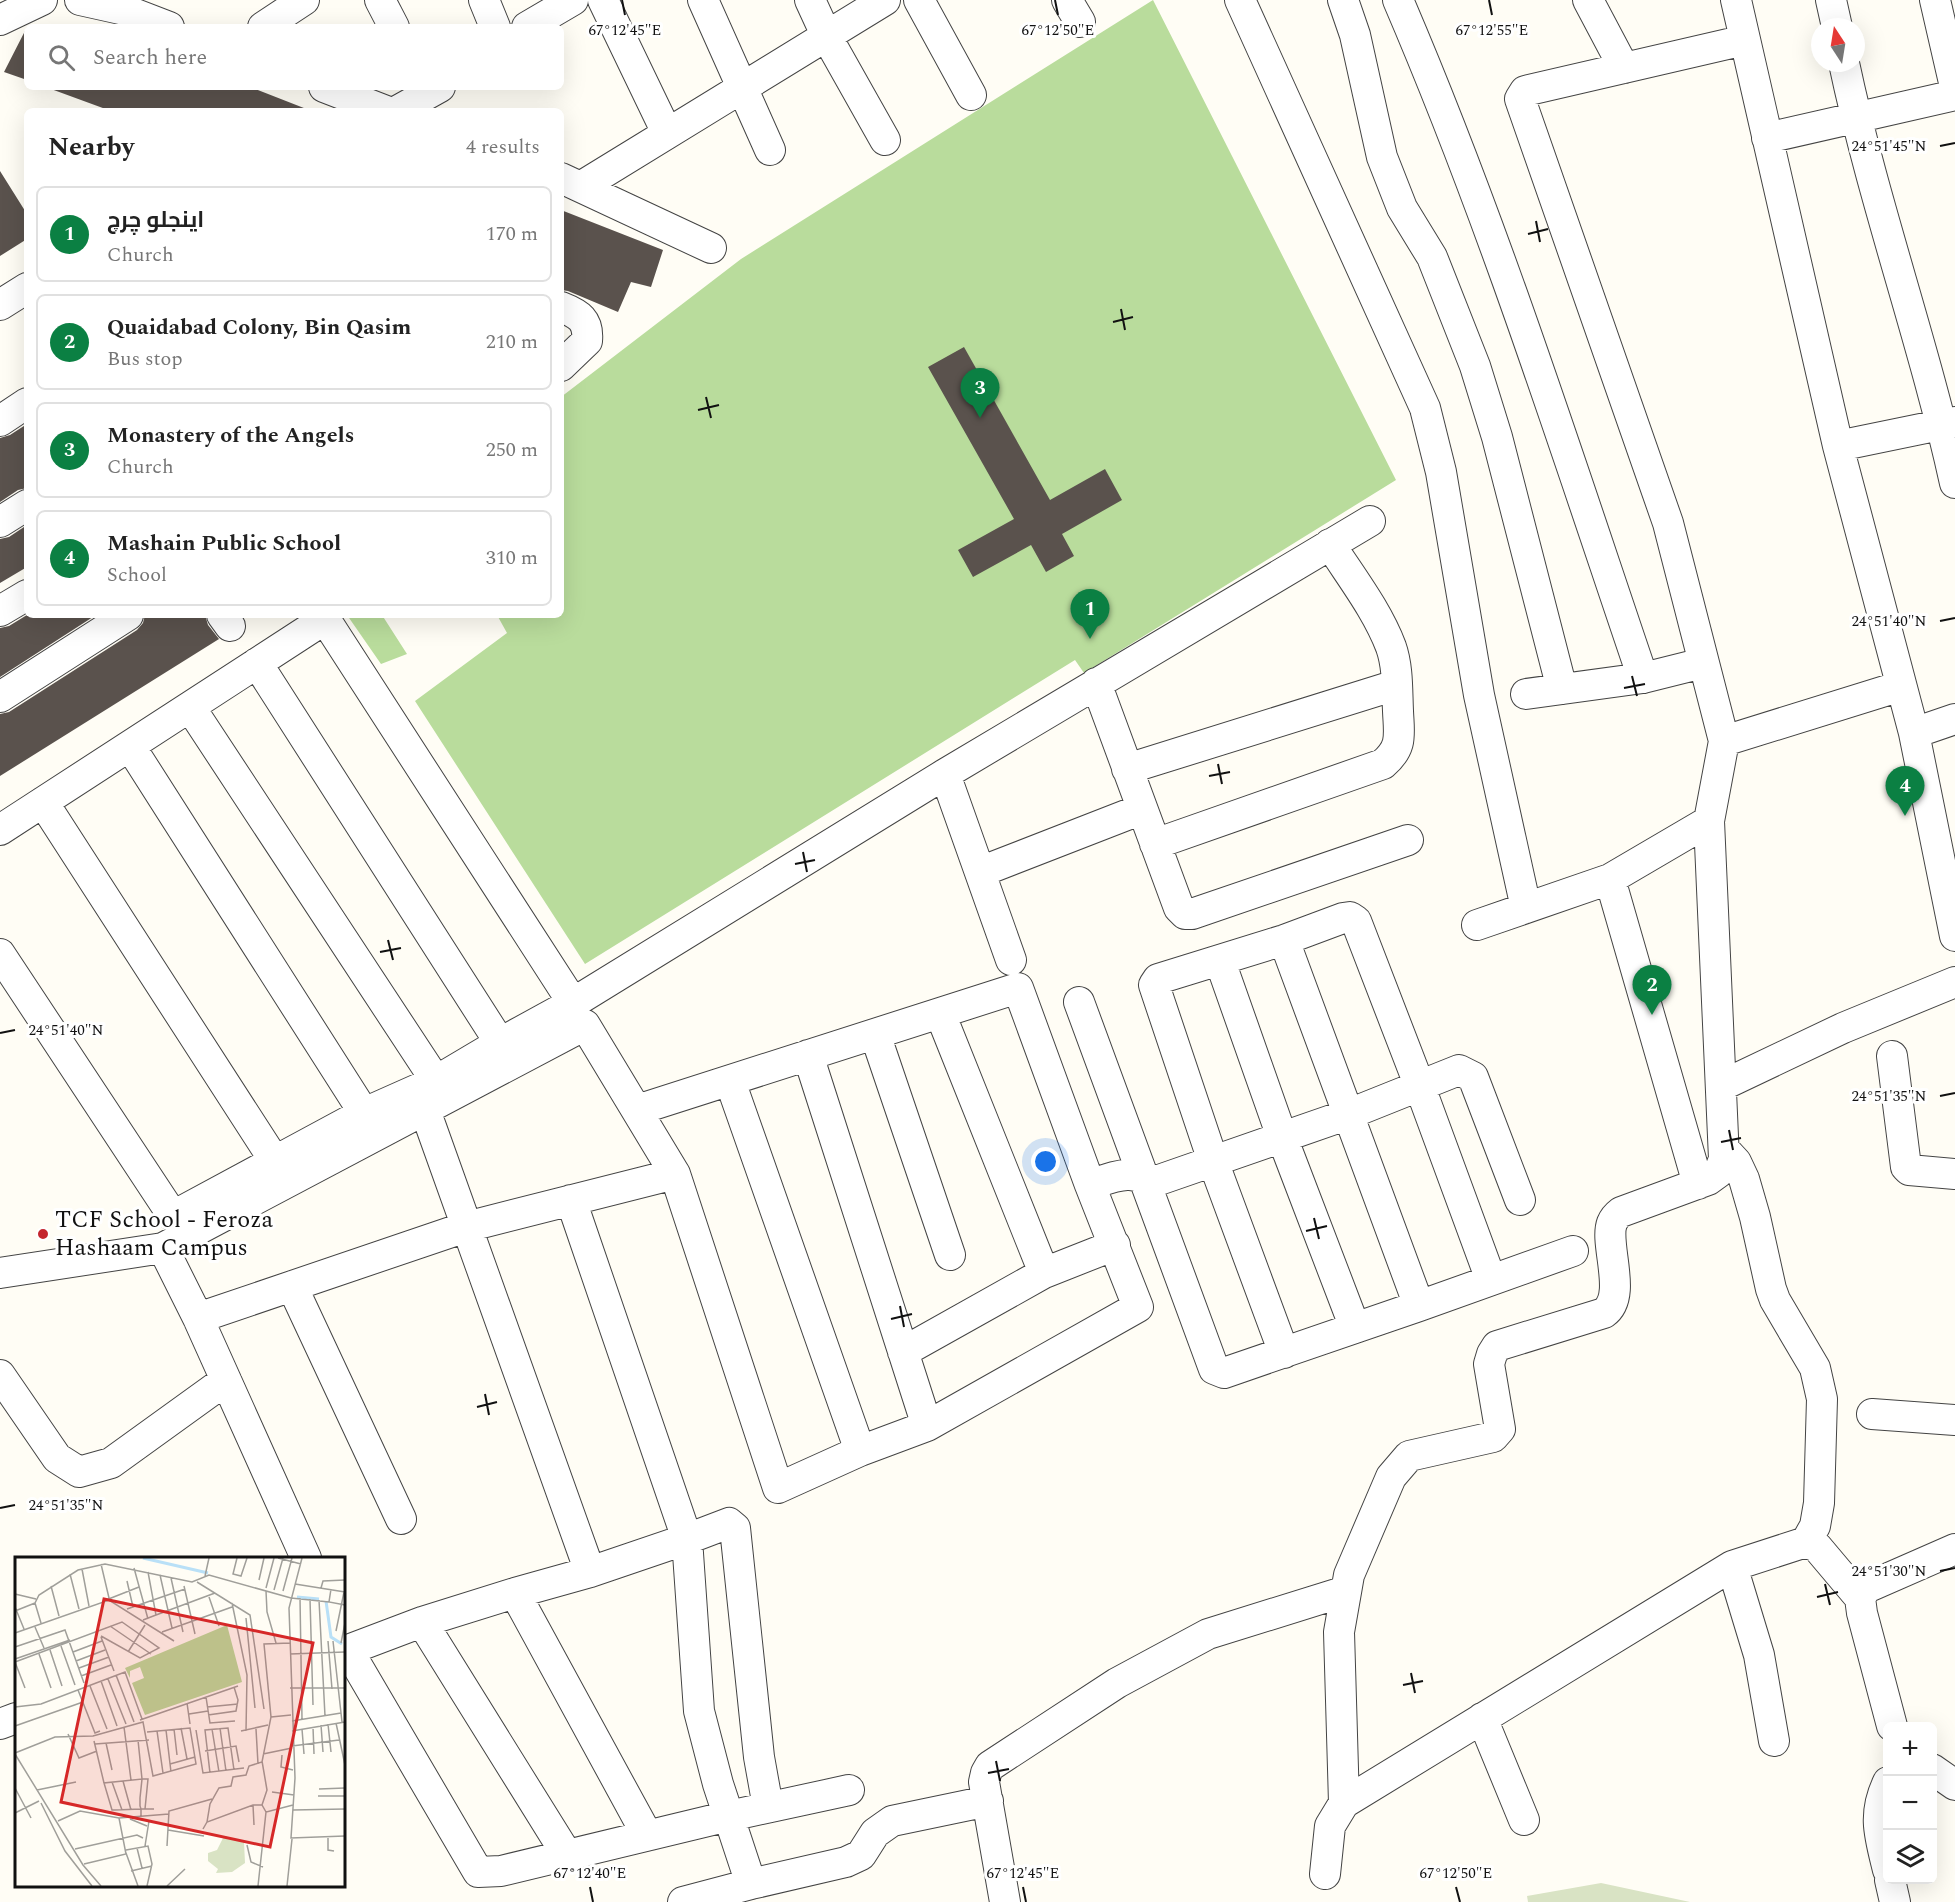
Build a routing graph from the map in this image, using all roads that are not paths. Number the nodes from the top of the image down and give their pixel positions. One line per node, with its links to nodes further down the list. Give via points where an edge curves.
1 (42, 0): 19 (street)
2 (80, 0): 22 (street, via 125,10)
3 (304, 0): 20 (street)
4 (380, 0): 23 (street)
5 (483, 0): 24 (street)
6 (573, 0): 25 (street)
7 (603, 0): 39 (street)
8 (703, 0): 31 (street)
9 (810, 0): 26 (street)
10 (885, 0): 26 (street)
11 (919, 0): 34 (street)
12 (1240, 0): 84 (street, via 1425,408 1442,472 1479,695)
13 (1343, 0): 65 (street, via 1355,35 1382,157 1402,208 1432,257 1475,366)
14 (1398, 0): 61 (street, via 1438,94 1521,322)
15 (1588, 0): 28 (street)
16 (1736, 0): 27 (street)
17 (1831, 0): 21 (street)
18 (1935, 0): 30 (street)
19 (11, 13)
20 (267, 15)
21 (1835, 18)
22 (161, 24)
23 (392, 24)
24 (494, 24)
25 (532, 24)
26 (827, 37): 31 (street); 41 (street)
27 (1745, 40): 28 (street); 40 (street)
28 (1624, 68): 60 (street, via 1525,91 1520,99 1668,523)
29 (1846, 72): 38 (street)
30 (1955, 87)
31 (742, 88): 39 (street); 42 (street)
32 (332, 90): 36 (street)
33 (430, 90): 37 (street)
34 (971, 95)
35 (1955, 95): 38 (street)
36 (378, 108)
37 (402, 108)
38 (1856, 117): 40 (street); 49 (street)
39 (667, 133): 43 (street)
40 (1767, 138): 50 (street)
41 (885, 140)
42 (770, 150)
43 (571, 182): 44 (street)
44 (711, 248)
45 (564, 308): 46 (street, via 576,313 588,331 587,341)
46 (564, 363)
47 (24, 405): 48 (street)
48 (0, 421)
49 (1948, 423): 50 (street); 51 (street)
50 (1838, 446): 64 (street)
51 (1955, 483)
52 (24, 507): 54 (street)
53 (1370, 521): 55 (street)
54 (0, 522)
55 (1330, 544): 62 (street); 63 (street, via 1390,647)
56 (24, 597): 57 (street)
57 (0, 611)
58 (123, 618): 67 (street)
59 (257, 663): 68 (street); 93 (street, via 325,619); 96 (street)
60 (1703, 663): 61 (street); 71 (street)
61 (1644, 678): 65 (street)
62 (1096, 683): 73 (street); 74 (street)
63 (1396, 685): 73 (street); 81 (street, via 1400,742 1393,756 1383,764)
64 (1900, 686): 70 (street); 71 (street)
65 (1562, 689): 66 (street)
66 (1526, 694)
67 (0, 697)
68 (190, 707): 72 (street); 99 (street)
69 (1955, 719): 70 (street)
70 (1914, 733): 77 (street)
71 (1724, 741): 78 (street)
72 (130, 746): 75 (street); 105 (street)
73 (1127, 769): 76 (street)
74 (945, 774): 82 (street); 93 (street)
75 (43, 802): 79 (street); 109 (street)
76 (1142, 809): 81 (street); 82 (street)
77 (1944, 818): 86 (street)
78 (1709, 821): 83 (street); 101 (street)
79 (0, 830)
80 (1408, 840): 81 (street, via 1192,914 1179,908)
81 (1155, 844)
82 (980, 872): 88 (street)
83 (1610, 879): 84 (street); 114 (street)
84 (1526, 908): 85 (street)
85 (1477, 925)
86 (1955, 936)
87 (1284, 940): 90 (street); 102 (street, via 1343,918 1356,921); 106 (street)
88 (1011, 960)
89 (2, 961): 109 (street, via 173,1216)
90 (1220, 961): 107 (street); 110 (street, via 1158,979 1154,985)
91 (1955, 982): 101 (street, via 1843,1028)
92 (1078, 1002): 113 (street)
93 (573, 1003): 96 (street)
94 (940, 1013): 95 (street); 115 (street, via 1018,988); 124 (street)
95 (875, 1034): 97 (street); 122 (street)
96 (500, 1043): 99 (street)
97 (808, 1055): 100 (street); 130 (street)
98 (1892, 1056): 112 (street, via 1906,1167)
99 (436, 1081): 105 (street)
100 (730, 1081): 104 (street); 137 (street)
101 (1721, 1086): 108 (street)
102 (1420, 1087): 106 (street); 117 (street, via 1459,1070 1473,1077); 125 (street)
103 (425, 1110): 104 (street, via 585,1025); 118 (street); 120 (street)
104 (637, 1110): 111 (street)
105 (364, 1113): 109 (street)
106 (1349, 1114): 107 (street); 127 (street)
107 (1282, 1137): 110 (street); 129 (street)
108 (1724, 1149): 114 (street, via 1719,1172); 140 (street, via 1744,1179 1771,1289 1815,1368 1822,1399 1819,1503 1815,1526)
109 (274, 1160)
110 (1213, 1161): 113 (street, via 1159,1180); 131 (street)
111 (675, 1174): 116 (street); 137 (street, via 778,1488)
112 (1955, 1174)
113 (1143, 1180): 115 (street, via 1125,1175); 131 (street, via 1214,1369 1224,1373)
114 (1698, 1184): 145 (street, via 1614,1218 1611,1225 1615,1270 1610,1309 1497,1346 1489,1364 1500,1429 1493,1437 1409,1456 1391,1477 1349,1575)
115 (1090, 1185): 119 (street)
116 (571, 1200): 118 (street); 139 (street)
117 (1520, 1200)
118 (466, 1227): 126 (street); 144 (street)
119 (1114, 1245): 124 (street); 136 (street, via 1138,1307)
120 (163, 1248): 123 (street); 128 (street)
121 (1573, 1251): 125 (street)
122 (950, 1256)
123 (0, 1273)
124 (1044, 1273): 130 (street)
125 (1491, 1280): 127 (street)
126 (292, 1286): 128 (street); 138 (street)
127 (1419, 1306): 129 (street)
128 (198, 1318): 133 (street)
129 (1355, 1328): 131 (street)
130 (903, 1352): 136 (street)
131 (1284, 1353)
132 (0, 1375): 133 (street, via 57,1458 79,1472 111,1463)
133 (226, 1380): 142 (street)
134 (1872, 1414): 135 (street)
135 (1955, 1420)
136 (927, 1426): 137 (street)
137 (860, 1450)
138 (401, 1519)
139 (687, 1539): 144 (street); 161 (street, via 729,1523 735,1528 759,1757); 162 (street, via 699,1711)
140 (1806, 1542): 143 (street); 147 (street, via 1817,1547)
141 (1955, 1549): 147 (street, via 1866,1588)
142 (306, 1557)
143 (1732, 1566): 151 (street); 154 (street, via 1759,1655)
144 (590, 1572): 146 (street)
145 (1346, 1591): 159 (street, via 1208,1634 1117,1683 990,1766 984,1782); 160 (street, via 1340,1632)
146 (515, 1593): 148 (street); 164 (street)
147 (1860, 1598): 152 (street)
148 (422, 1622): 149 (street); 166 (street)
149 (346, 1645): 166 (street, via 478,1872)
150 (15, 1718): 153 (street)
151 (1482, 1718): 160 (street); 163 (street)
152 (1891, 1722)
153 (0, 1724)
154 (1774, 1741)
155 (1937, 1772): 156 (street)
156 (1955, 1785)
157 (849, 1790): 161 (street)
158 (1883, 1794): 165 (street, via 1877,1812)
159 (988, 1801): 168 (street, via 892,1821 875,1833 856,1859); 171 (street)
160 (1344, 1803): 167 (street, via 1330,1827)
161 (768, 1807): 162 (street)
162 (729, 1816): 164 (street); 168 (street)
163 (1524, 1820)
164 (647, 1835): 166 (street)
165 (1883, 1851)
166 (567, 1855)
167 (1325, 1874)
168 (751, 1884): 170 (street)
169 (1891, 1884): 172 (street)
170 (683, 1902)
171 (1005, 1902)
172 (1894, 1902)

